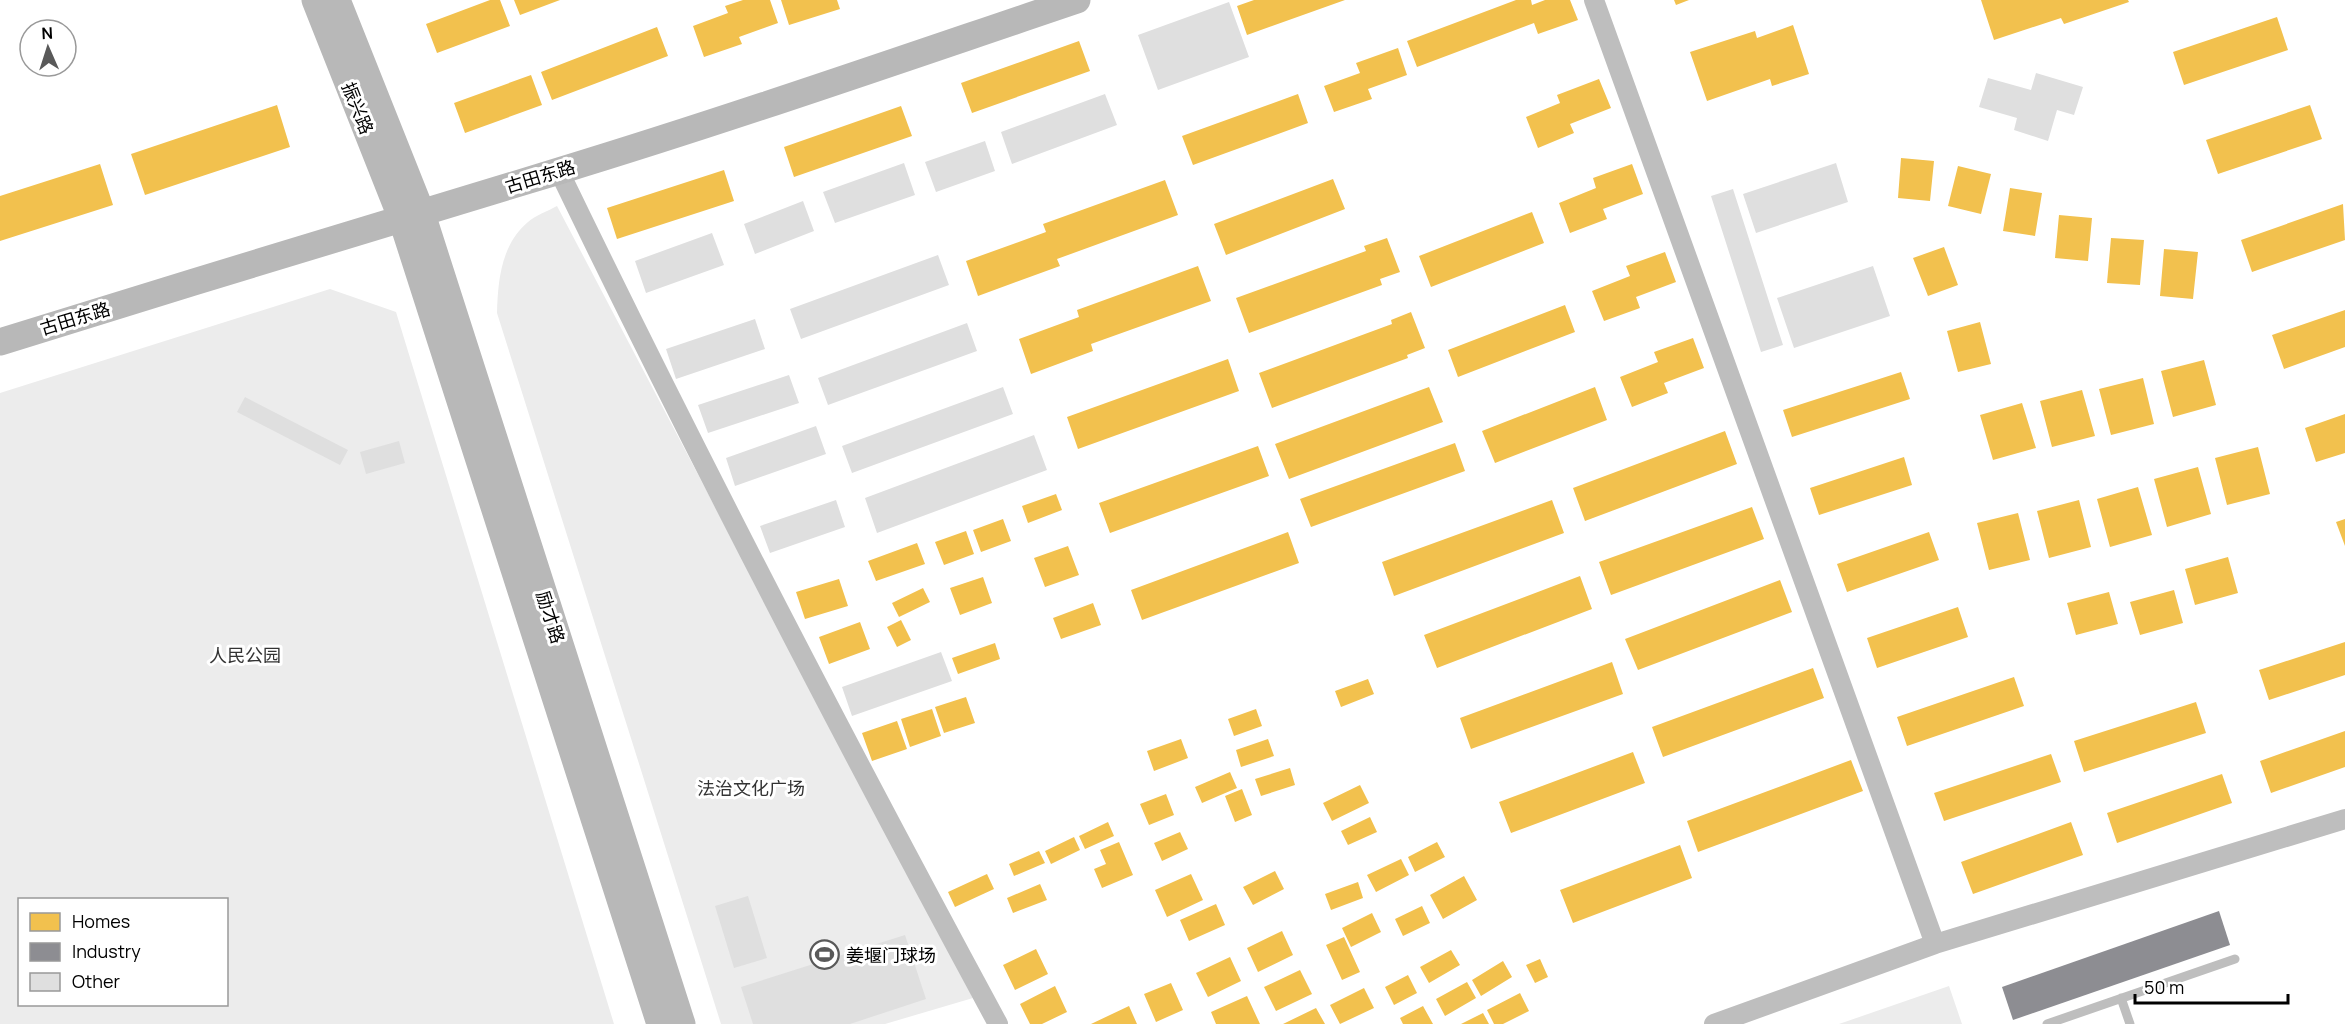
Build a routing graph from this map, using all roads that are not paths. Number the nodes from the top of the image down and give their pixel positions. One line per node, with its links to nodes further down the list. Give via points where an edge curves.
1 (315, 0): 6 (street, 振兴路)
2 (337, 0): 6 (street, 振兴路)
3 (1077, 0): 5 (street, 古田东路)
4 (1594, 0): 9 (street)
5 (559, 171): 6 (street, 古田东路); 14 (street, via 632,322)
6 (411, 214): 7 (street, 古田东路); 12 (street, 励才路); 13 (street, 励才路)
7 (0, 342)
8 (2345, 819): 9 (street)
9 (1935, 944): 15 (street)
10 (2235, 959): 11 (lane)
11 (2121, 998): 16 (lane); 17 (lane)
12 (660, 1024)
13 (682, 1024)
14 (998, 1024)
15 (1714, 1024)
16 (2047, 1024)
17 (2130, 1024)

